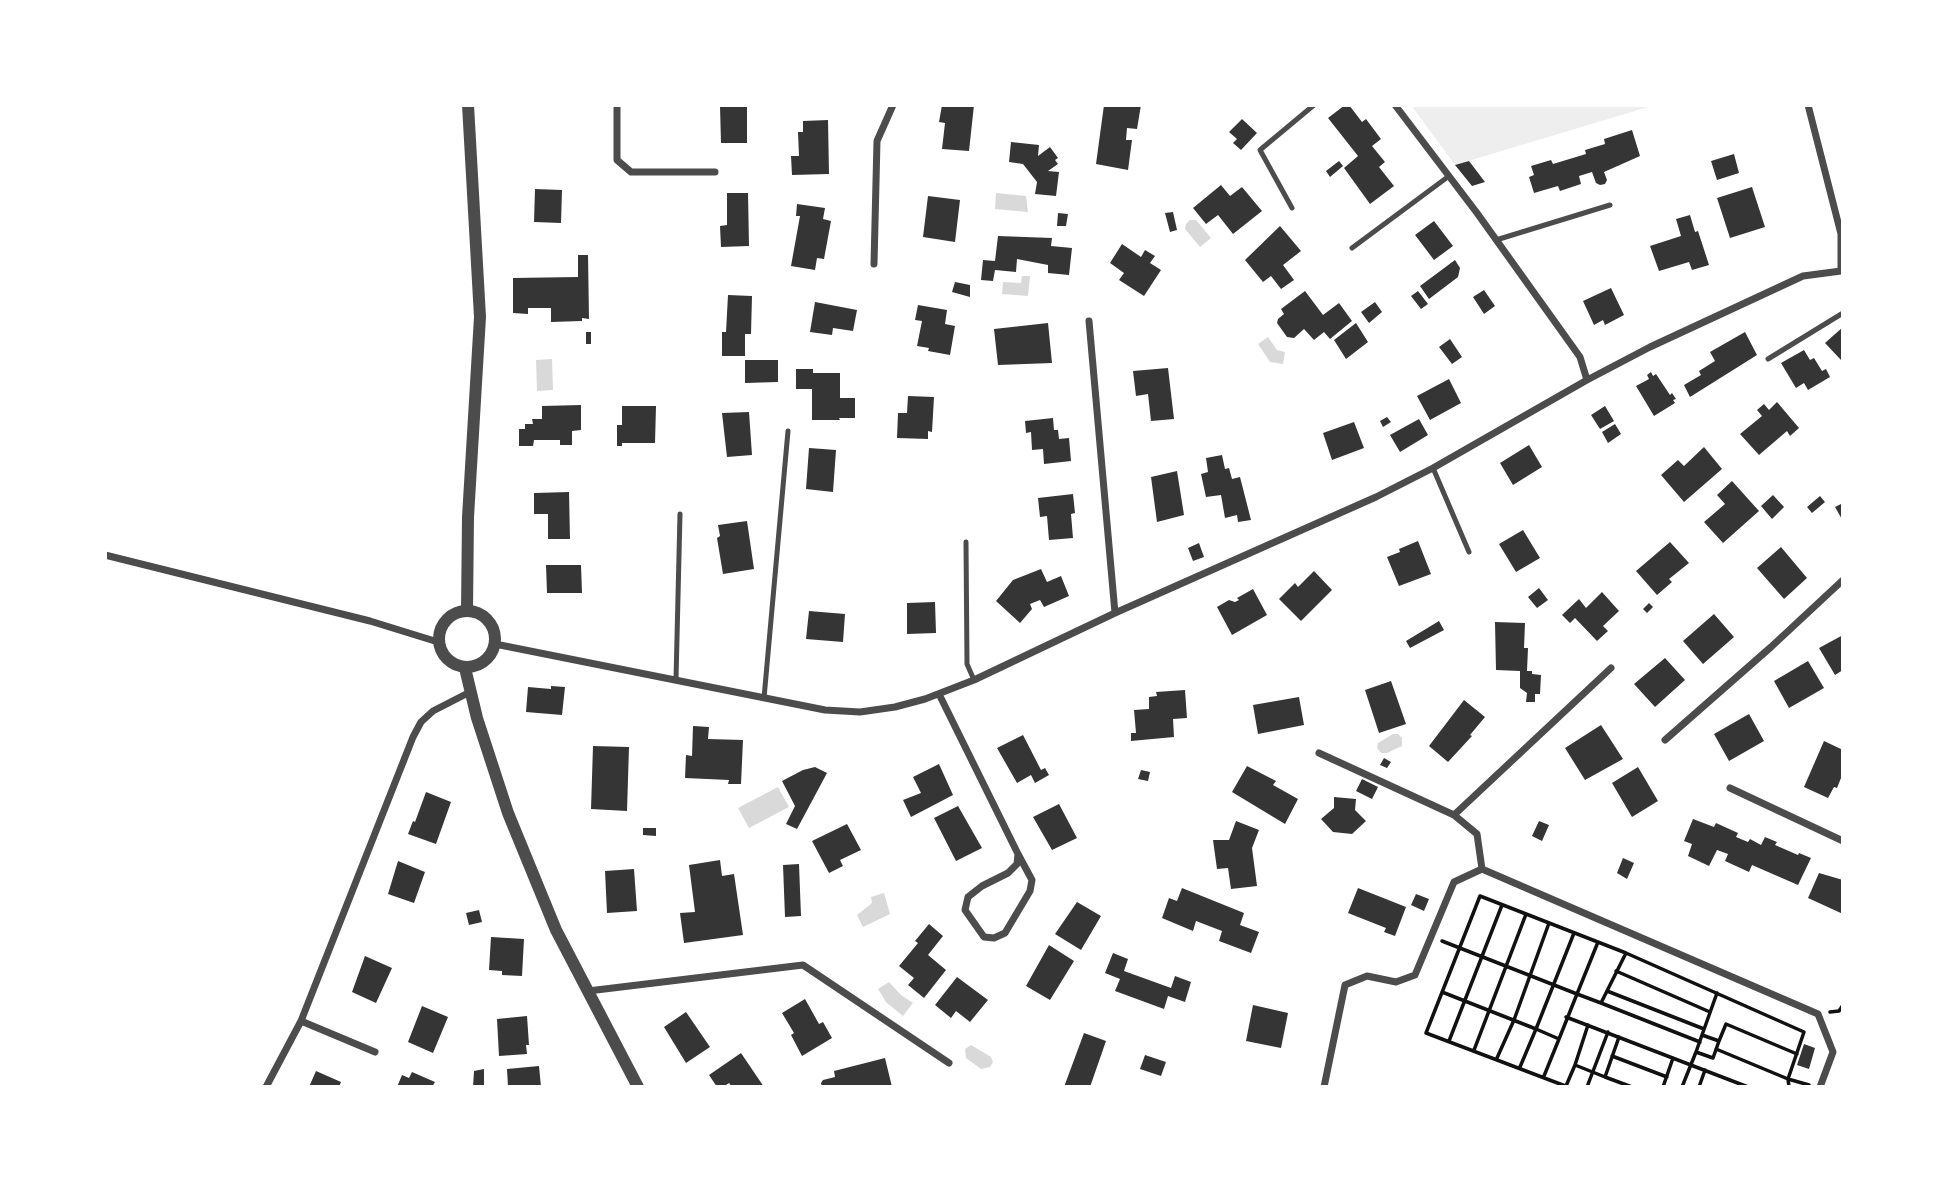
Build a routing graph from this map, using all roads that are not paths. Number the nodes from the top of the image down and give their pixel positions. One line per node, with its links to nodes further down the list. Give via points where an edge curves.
1 (468, 105): 26 (street, via 480,317)
2 (617, 105): 7 (street, via 617,160 631,172)
3 (893, 105): 13 (street, via 877,141)
4 (1314, 105): 10 (lane, via 1260,150)
5 (1395, 105): 8 (street)
6 (1808, 105): 14 (street, via 1841,234)
7 (715, 173)
8 (1449, 176): 11 (street); 12 (lane)
9 (1610, 205): 11 (lane)
10 (1292, 208)
11 (1496, 240): 18 (street, via 1580,357)
12 (1352, 248)
13 (874, 264)
14 (1842, 272): 18 (street, via 1803,276)
15 (1843, 313): 17 (lane)
16 (1089, 321): 27 (street)
17 (1768, 359)
18 (1587, 380): 20 (street)
19 (788, 431): 36 (lane)
20 (1433, 468): 23 (lane); 27 (street)
21 (680, 514): 32 (lane)
22 (966, 542): 33 (lane, via 967,664)
23 (1469, 552)
24 (105, 555): 28 (street)
25 (1843, 580): 37 (street)
26 (467, 610): 28 (street, via 442,624); 29 (street, via 488,620)
27 (1115, 613): 33 (street)
28 (438, 642): 30 (street, via 447,660)
29 (495, 644): 30 (street, via 484,662); 32 (street)
30 (465, 668): 34 (street)
31 (1611, 668): 40 (street)
32 (676, 679): 36 (street)
33 (974, 680): 35 (street)
34 (470, 692): 44 (street, via 508,813 556,930); 45 (street, via 433,711 413,737)
35 (939, 694): 36 (street, via 860,712); 42 (street)
36 (764, 698)
37 (1665, 740)
38 (1319, 753): 40 (street)
39 (1730, 788): 41 (street)
40 (1454, 815): 43 (street, via 1478,834)
41 (1843, 841)
42 (1018, 854): 42 (street, via 1008,873 968,897 965,910 984,937 1005,933 1030,891 1032,880)
43 (1482, 869): 50 (street, via 1454,882 1415,975 1396,982 1367,976 1345,985); 51 (street, via 1818,1014 1833,1052)
44 (588, 990): 47 (street, via 803,965); 49 (street)
45 (301, 1021): 46 (street); 48 (street)
46 (375, 1052)
47 (950, 1063)
48 (266, 1087)
49 (638, 1087)
50 (1324, 1087)
51 (1818, 1087)

